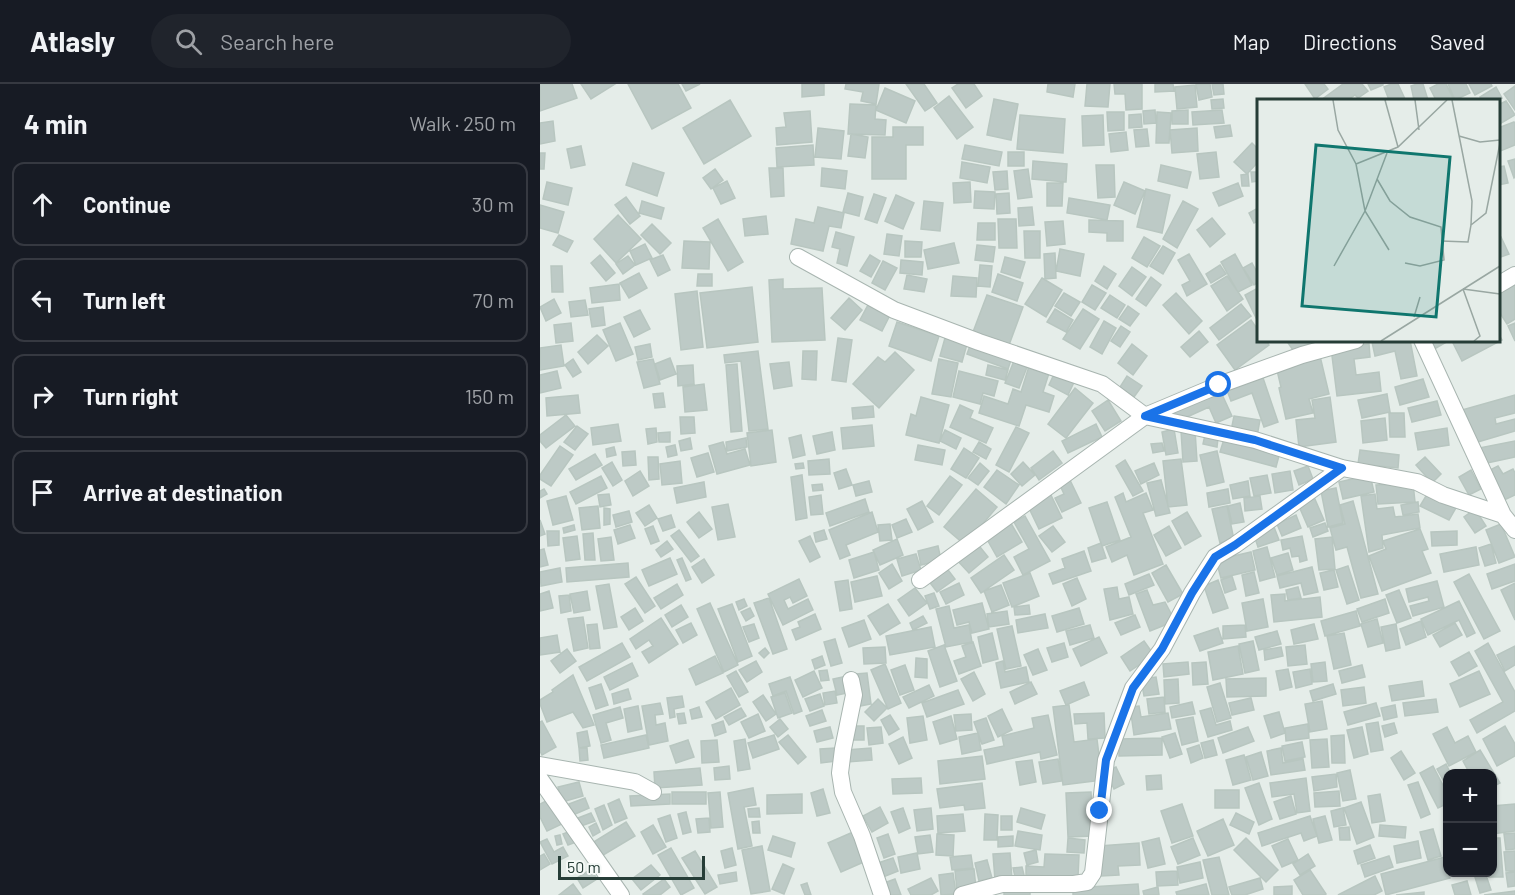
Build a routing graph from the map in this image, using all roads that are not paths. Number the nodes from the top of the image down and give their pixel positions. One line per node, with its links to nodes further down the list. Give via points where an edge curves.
1 (798, 257): 6 (street, via 894,310 1102,384)
2 (1515, 275): 3 (street)
3 (1500, 284)
4 (1349, 342): 6 (street, via 1219,385)
5 (1423, 342): 8 (street)
6 (1145, 416): 7 (street, via 1255,440); 10 (street)
7 (1342, 468): 8 (street, via 1417,482); 15 (street, via 1215,557 1162,649 1133,688 1106,760 1093,873 1087,882)
8 (1503, 515): 9 (street)
9 (1515, 530)
10 (920, 580)
11 (851, 680): 17 (street, via 854,695 840,773 843,792)
12 (540, 765): 14 (street, via 635,782)
13 (540, 779): 16 (street)
14 (653, 792)
15 (1001, 890): 18 (street)
16 (621, 895)
17 (882, 895)
18 (962, 895)

